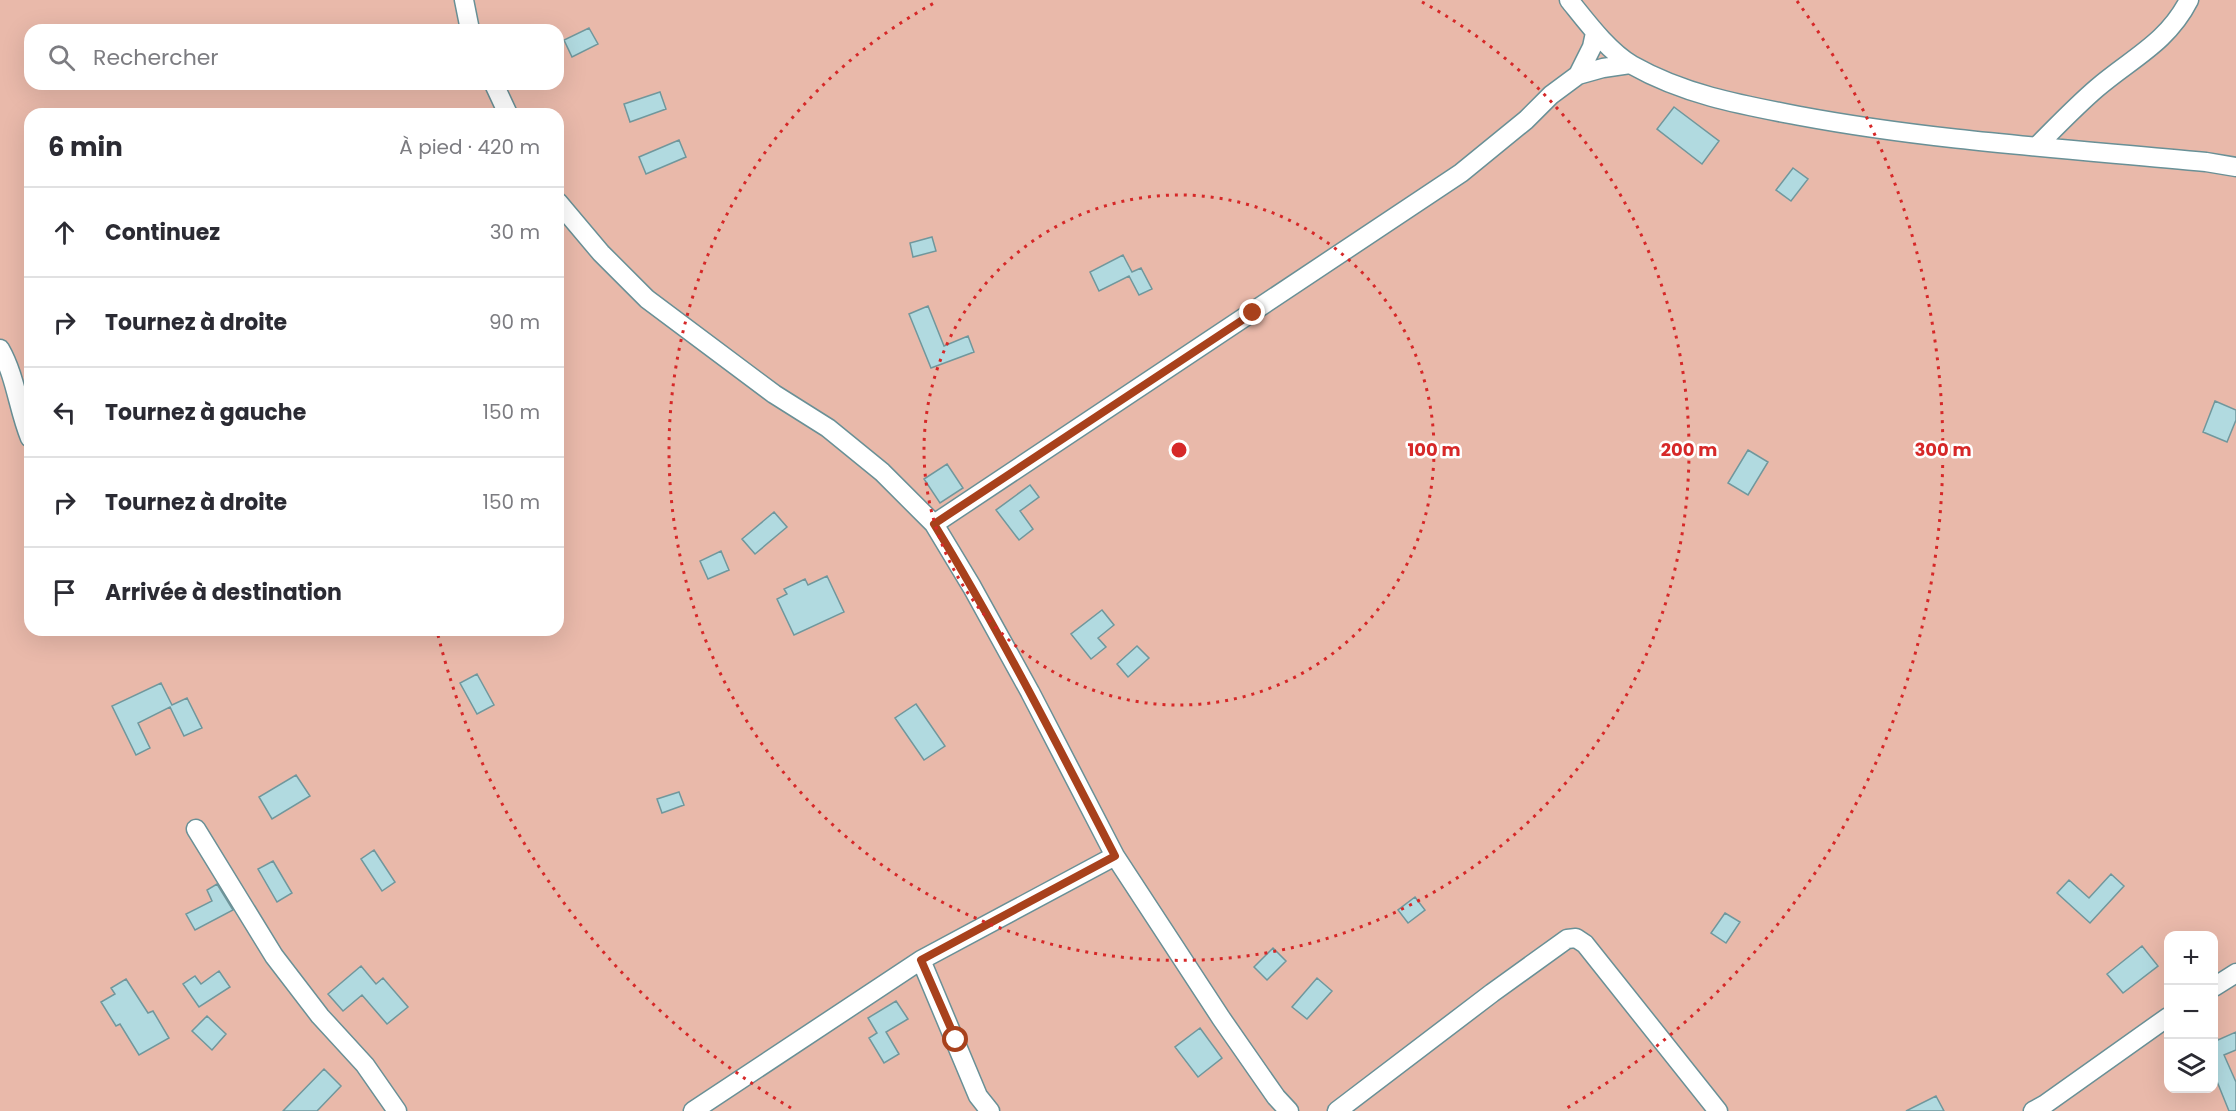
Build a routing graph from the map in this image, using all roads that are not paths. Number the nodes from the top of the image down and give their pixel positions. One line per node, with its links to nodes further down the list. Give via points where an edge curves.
1 (464, 0): 4 (street)
2 (1569, 0): 5 (street)
3 (2189, 0): 10 (street, via 2179,19 2158,41 2097,88)
4 (469, 24)
5 (1594, 33): 6 (street); 7 (street, via 1592,47)
6 (1630, 64): 7 (street); 10 (street, via 1718,100 1913,134)
7 (1578, 75): 15 (street, via 1461,173)
8 (497, 90): 9 (street)
9 (505, 108)
10 (2037, 146): 11 (street)
11 (2236, 167)
12 (564, 209): 15 (street, via 647,299 774,394 828,428 882,472)
13 (0, 349): 14 (street, via 11,368)
14 (24, 423)
15 (934, 524): 17 (street, via 1024,681)
16 (196, 829): 22 (street, via 274,956)
17 (1115, 856): 18 (street); 25 (street, via 1221,1018)
18 (921, 960): 23 (street); 24 (street, via 978,1095)
19 (2236, 973): 20 (street)
20 (2217, 985)
21 (2164, 1021): 28 (street)
22 (398, 1111)
23 (693, 1111)
24 (990, 1111)
25 (1289, 1111)
26 (1337, 1111): 27 (street, via 1510,980 1567,939 1576,938 1585,944)
27 (1718, 1111)
28 (2033, 1111)

